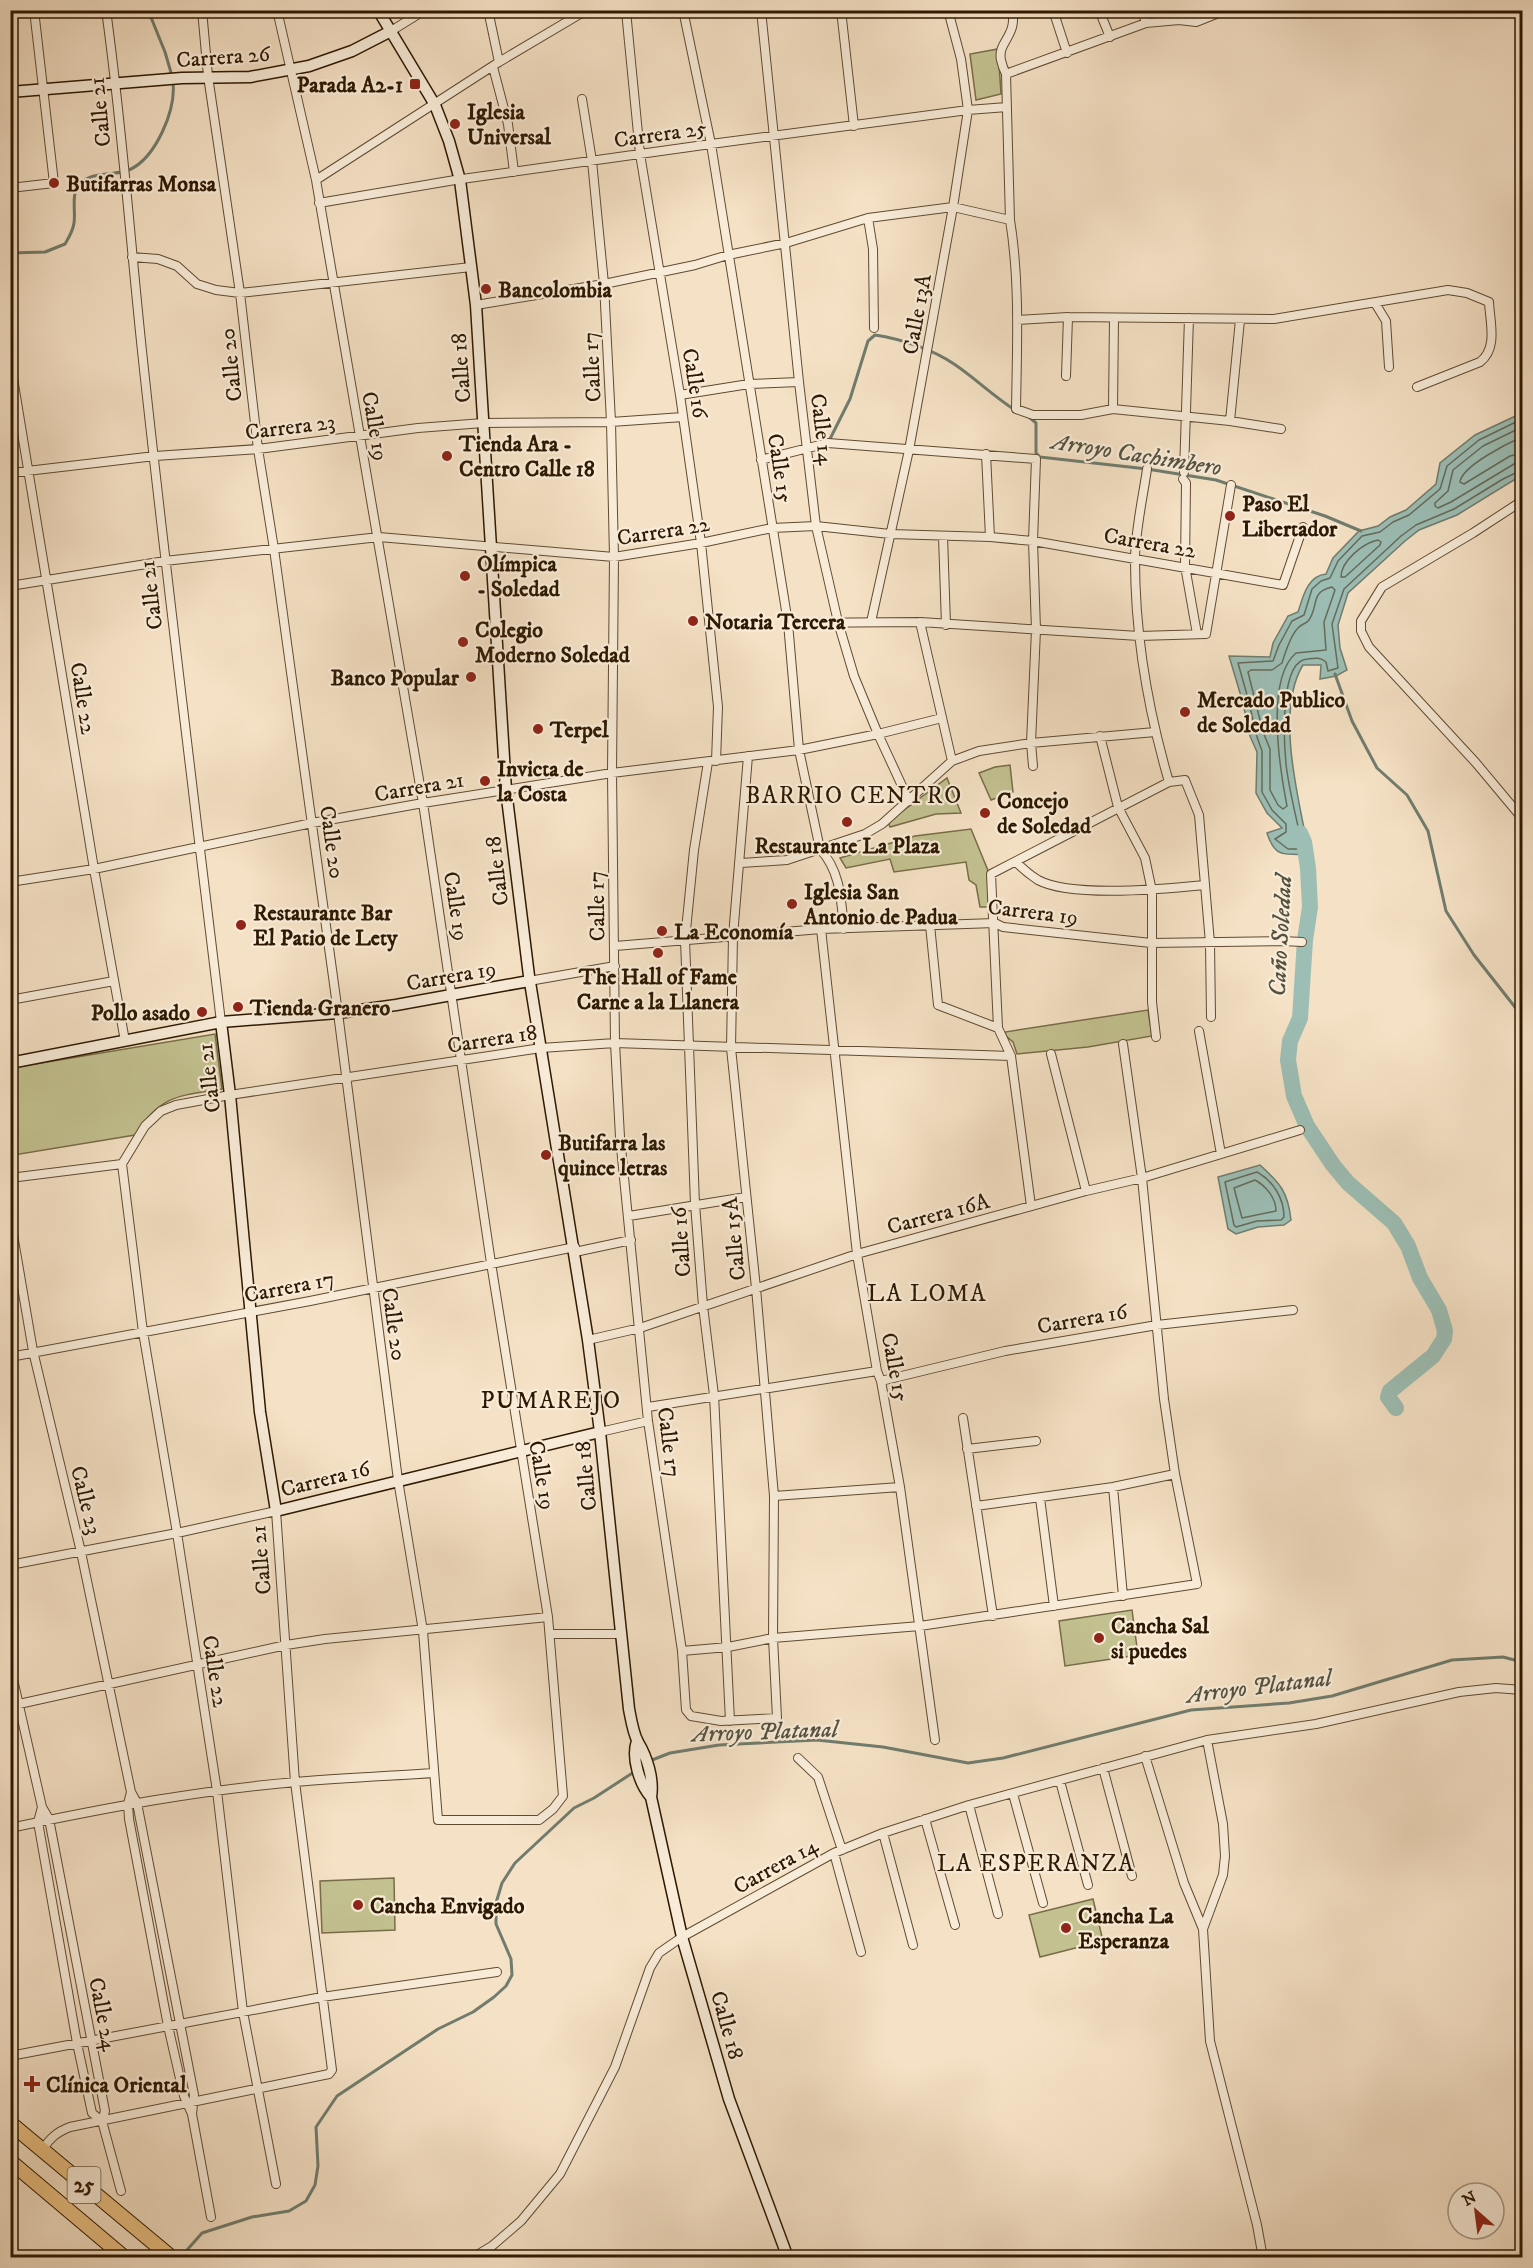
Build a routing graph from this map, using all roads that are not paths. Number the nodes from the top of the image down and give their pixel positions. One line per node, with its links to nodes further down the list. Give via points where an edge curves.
1 (34, 10): 31 (street)
2 (106, 10): 30 (street, Calle 21)
3 (202, 10): 29 (street, Calle 20)
4 (277, 10): 27 (street, Calle 19)
5 (378, 10): 23 (main road, Calle 18)
6 (425, 10): 23 (street, Carrera 26)
7 (488, 10): 26 (street)
8 (591, 10): 26 (street)
9 (598, 10): 20 (street)
10 (683, 10): 39 (street, Calle 15)
11 (761, 10): 38 (street, Calle 14)
12 (841, 10): 37 (street)
13 (948, 10): 36 (street, Calle 13A, via 961,59)
14 (1012, 10): 28 (street, via 1014,27 1000,59)
15 (1053, 10): 25 (street)
16 (1099, 10): 24 (street)
17 (1142, 10): 22 (street)
18 (1185, 10): 21 (street)
19 (1226, 10): 21 (street, via 1196,22)
20 (627, 11): 40 (street, Calle 16)
21 (1179, 20): 22 (street)
22 (1146, 23): 24 (street)
23 (391, 31): 27 (main road, Carrera 26, via 352,51); 34 (main road, Calle 18)
24 (1110, 37): 25 (street)
25 (1067, 53): 28 (street)
26 (496, 65): 34 (street); 42 (street)
27 (290, 69): 29 (main road, Carrera 26, via 250,77); 43 (street, Calle 19)
28 (1006, 74): 35 (street)
29 (208, 76): 30 (main road, Carrera 26); 57 (street, Calle 20)
30 (116, 82): 31 (main road, Carrera 26); 52 (street, Calle 21)
31 (42, 89): 32 (main road, Carrera 26); 45 (street, via 54,183)
32 (10, 92)
33 (582, 99): 41 (street, Calle 17)
34 (435, 105): 43 (street); 44 (main road, Calle 18)
35 (1007, 106): 36 (street, Carrera 25); 49 (street)
36 (968, 110): 37 (street, Carrera 25); 47 (street, Calle 13A)
37 (854, 126): 38 (street, Carrera 25)
38 (775, 135): 39 (street, Carrera 25); 50 (street, Calle 14)
39 (711, 144): 40 (street, Carrera 25); 51 (street, Calle 15)
40 (640, 154): 41 (street, Carrera 25); 54 (street, Calle 16)
41 (592, 161): 42 (street, Carrera 25); 56 (street, Calle 17)
42 (514, 172): 44 (street, Carrera 25)
43 (316, 180): 46 (street, Calle 19)
44 (460, 180): 46 (street, Carrera 25); 53 (main road, Calle 18)
45 (10, 188)
46 (319, 203): 55 (street, Calle 19)
47 (952, 207): 48 (street); 49 (street); 83 (street, Calle 13A)
48 (868, 218): 50 (street); 65 (street, via 873,249)
49 (1010, 220): 63 (street)
50 (786, 243): 51 (street); 69 (street, Calle 14)
51 (728, 255): 54 (street); 70 (street, Calle 15)
52 (132, 257): 57 (street, via 158,259 177,266 197,284); 85 (street, Calle 21)
53 (471, 267): 55 (street); 59 (main road, Calle 18)
54 (660, 272): 56 (street); 72 (street, Calle 16)
55 (332, 282): 57 (street); 80 (street, Calle 19)
56 (604, 284): 59 (street); 77 (street, Calle 17)
57 (240, 293): 82 (street, Calle 20)
58 (1375, 303): 64 (street, via 1274,319); 67 (street, via 1386,321); 71 (street, via 1448,290 1467,292 1489,302 1492,346 1488,356)
59 (476, 305): 78 (main road, Calle 18)
60 (1068, 317): 61 (street); 63 (street); 68 (street)
61 (1114, 318): 62 (street); 73 (street)
62 (1189, 318): 64 (street); 74 (street)
63 (1017, 320): 73 (street, via 1016,409 1033,415 1080,415)
64 (1240, 320): 76 (street)
65 (874, 328)
66 (10, 360): 88 (street, Calle 22)
67 (1389, 367)
68 (1066, 376)
69 (799, 382): 70 (street); 81 (street, Calle 14)
70 (749, 384): 72 (street); 86 (street, Calle 15)
71 (1417, 387)
72 (680, 395): 75 (street, Calle 16)
73 (1113, 409): 74 (street)
74 (1185, 416): 76 (street); 106 (street)
75 (683, 417): 77 (street, Carrera 23); 100 (street, Calle 16)
76 (1230, 421): 79 (street)
77 (612, 422): 78 (street, Carrera 23); 103 (street, Calle 17)
78 (483, 423): 80 (street, Carrera 23); 101 (main road, Calle 18)
79 (1281, 429)
80 (360, 435): 82 (street, Carrera 23); 97 (street, Calle 19)
81 (807, 447): 83 (street, via 828,443); 86 (street); 92 (street, Calle 14)
82 (258, 449): 85 (street, Carrera 23); 102 (street, Calle 20)
83 (909, 450): 84 (street); 95 (street, Calle 13A)
84 (986, 454): 98 (street); 99 (street, via 1036,459)
85 (155, 456): 88 (street, Carrera 23); 105 (street, Calle 21)
86 (762, 460): 94 (street, Calle 15)
87 (1148, 469): 104 (street)
88 (29, 470): 89 (street, Carrera 23); 108 (street, Calle 22)
89 (10, 473)
90 (1231, 485): 107 (street)
91 (1522, 501): 134 (street, via 1382,587 1361,621 1361,631 1369,647)
92 (816, 526): 94 (street, Carrera 22); 95 (street, Carrera 22); 110 (street, Calle 14)
93 (1303, 527): 107 (street, Carrera 22, via 1283,585)
94 (772, 528): 100 (street, Carrera 22); 113 (street, Calle 15)
95 (890, 534): 96 (street, Carrera 22); 111 (street, Calle 13A)
96 (943, 536): 98 (street, Carrera 22); 114 (street)
97 (379, 537): 101 (street, Carrera 22); 102 (street, Carrera 22); 132 (street, Calle 19)
98 (990, 537): 99 (street, Carrera 22)
99 (1033, 541): 104 (street, Carrera 22); 115 (street)
100 (701, 543): 103 (street, Carrera 22); 126 (street, Calle 16, via 718,707)
101 (490, 546): 103 (street, Carrera 22); 130 (main road, Calle 18)
102 (274, 549): 105 (street, Carrera 22); 135 (street, Calle 20)
103 (615, 558): 128 (street, Calle 17)
104 (1134, 558): 106 (street, Carrera 22); 117 (street)
105 (165, 561): 108 (street, Carrera 22); 136 (street, Calle 21)
106 (1185, 566): 107 (street, Carrera 22); 116 (street)
107 (1216, 572): 116 (street, via 1206,634)
108 (47, 580): 109 (street, Carrera 22); 140 (street, Calle 22)
109 (10, 585)
110 (838, 622): 111 (street); 113 (street); 120 (street, Calle 14, via 854,676)
111 (871, 622): 112 (street)
112 (920, 622): 114 (street); 118 (street)
113 (788, 623): 123 (street, Calle 15)
114 (946, 625): 115 (street)
115 (1036, 630): 117 (street); 122 (street)
116 (1197, 634): 117 (street)
117 (1139, 636): 119 (street)
118 (942, 718): 120 (street, Carrera 21); 125 (street)
119 (1155, 732): 121 (street); 129 (street)
120 (878, 734): 123 (street, Carrera 21); 131 (street, Calle 14)
121 (1100, 736): 122 (street); 133 (street)
122 (1031, 743): 125 (street, via 979,751); 127 (street)
123 (799, 750): 124 (street, Carrera 21); 137 (street, Calle 15)
124 (748, 756): 126 (street, Carrera 21); 139 (street, Calle 15A)
125 (952, 761): 131 (street)
126 (712, 762): 128 (street, Carrera 21); 149 (street, Calle 16, via 693,850)
127 (1033, 766)
128 (612, 773): 130 (street, Carrera 21); 153 (street, Calle 17)
129 (1169, 782): 133 (street); 142 (street, via 1185,780 1197,807)
130 (506, 790): 132 (street, Carrera 21); 156 (main road, Calle 18)
131 (909, 801): 137 (street, via 865,834)
132 (423, 802): 135 (street, Carrera 21); 157 (street, Calle 19)
133 (1118, 807): 138 (street); 143 (street, via 1145,858)
134 (1522, 818)
135 (312, 823): 136 (street, Carrera 21); 159 (street, Calle 20)
136 (200, 846): 140 (street, Carrera 21); 161 (street, Calle 21)
137 (820, 849): 139 (street, via 787,860); 146 (street, Calle 15, via 836,873)
138 (1016, 862): 143 (street, via 1049,884); 144 (street, via 991,874)
139 (741, 863): 148 (street, Calle 15A)
140 (94, 869): 141 (street, Carrera 21); 155 (street, Calle 22)
141 (10, 882)
142 (1205, 885): 143 (street); 152 (street)
143 (1152, 891): 151 (street)
144 (995, 923): 145 (street, Carrera 19); 151 (street, Carrera 19); 162 (street)
145 (930, 925): 146 (street, Carrera 19); 162 (street, via 938,1005)
146 (844, 928): 147 (street, Carrera 19)
147 (821, 929): 148 (street, Carrera 19); 171 (street, Calle 15)
148 (734, 936): 149 (street, Carrera 19); 170 (street, Calle 15A)
149 (685, 940): 153 (street, Carrera 19); 168 (street, Calle 16)
150 (1302, 942): 152 (street, Carrera 19)
151 (1151, 943): 152 (street, Carrera 19); 164 (street)
152 (1210, 943): 160 (street)
153 (615, 946): 154 (street, Calle 17)
154 (615, 966): 156 (street, Carrera 19); 166 (street, Calle 17)
155 (114, 981): 158 (street); 165 (street, Calle 22)
156 (529, 981): 157 (main road, Carrera 19); 169 (main road, Calle 18)
157 (453, 996): 159 (main road, Carrera 19); 174 (street, Calle 19)
158 (10, 1000)
159 (338, 1013): 161 (main road, Carrera 19); 176 (street, Calle 20)
160 (1211, 1017)
161 (221, 1022): 165 (main road, Carrera 19); 177 (main road, Calle 21)
162 (998, 1028): 173 (street)
163 (1199, 1031): 179 (street)
164 (1156, 1037)
165 (125, 1041): 175 (main road, Carrera 19)
166 (615, 1043): 168 (street, Carrera 18); 169 (street, Carrera 18); 187 (street, Calle 17)
167 (1123, 1044): 182 (street)
168 (691, 1047): 170 (street, Carrera 18); 185 (street, Calle 16)
169 (541, 1048): 174 (street, Carrera 18); 190 (main road, Calle 18)
170 (731, 1048): 171 (street, Carrera 18); 184 (street, Calle 15A)
171 (834, 1050): 173 (street, Carrera 18); 191 (street, Calle 15)
172 (1051, 1054): 183 (street)
173 (1011, 1056): 186 (street)
174 (461, 1062): 176 (street, Carrera 18); 192 (street, Calle 19)
175 (10, 1063)
176 (346, 1078): 177 (street, Carrera 18); 193 (street, Calle 20)
177 (230, 1095): 180 (street, Carrera 18, via 161,1111 146,1126); 197 (main road, Calle 21)
178 (1300, 1130): 179 (street, Carrera 16A)
179 (1221, 1154): 182 (street, Carrera 16A)
180 (122, 1164): 181 (street); 200 (street, Calle 22)
181 (10, 1178)
182 (1142, 1178): 183 (street, Carrera 16A); 198 (street)
183 (1086, 1191): 186 (street, Carrera 16A)
184 (746, 1197): 185 (street); 194 (street, Calle 15A)
185 (695, 1204): 187 (street); 195 (street, Calle 16)
186 (1031, 1206): 191 (street, Carrera 16A)
187 (629, 1216): 189 (street, Calle 17)
188 (10, 1217): 202 (street, Calle 23)
189 (631, 1240): 190 (street, Carrera 17); 199 (street, Calle 17)
190 (575, 1249): 192 (street, Carrera 17); 201 (main road, Calle 18)
191 (857, 1254): 194 (street, Carrera 16A); 204 (street, Calle 15)
192 (491, 1263): 193 (street, Carrera 17); 214 (street, Calle 19)
193 (372, 1288): 197 (street, Carrera 17); 216 (street, Calle 20)
194 (756, 1288): 195 (street, Carrera 16A); 206 (street, Calle 15A)
195 (703, 1306): 199 (street, Carrera 16A); 207 (street, Calle 16)
196 (1293, 1310): 198 (street, Carrera 16)
197 (251, 1311): 200 (street, Carrera 17); 222 (main road, Calle 21, via 260,1412)
198 (1156, 1325): 205 (street, Carrera 16, via 1005,1351); 215 (street)
199 (640, 1328): 201 (street, Carrera 16A); 208 (street, Calle 17)
200 (143, 1332): 202 (street, Carrera 17); 223 (street, Calle 22)
201 (588, 1340): 211 (main road, Calle 18)
202 (33, 1352): 203 (street, Carrera 17); 224 (street, Calle 23)
203 (10, 1357)
204 (877, 1371): 205 (street, Calle 15); 206 (street)
205 (881, 1381): 217 (street, Calle 15)
206 (765, 1387): 207 (street); 219 (street, Calle 15A)
207 (714, 1395): 208 (street); 236 (street, Calle 16)
208 (648, 1407): 210 (street, Calle 17)
209 (963, 1418): 213 (street)
210 (648, 1421): 211 (street, Carrera 16); 237 (street, Calle 17)
211 (600, 1432): 214 (main road, Carrera 16); 233 (main road, Calle 18)
212 (1036, 1441): 213 (street)
213 (968, 1449): 221 (street)
214 (520, 1450): 216 (main road, Carrera 16); 229 (street, Calle 19)
215 (1175, 1474): 218 (street); 226 (street, via 1197,1584)
216 (398, 1480): 222 (main road, Carrera 16); 231 (street, Calle 20)
217 (900, 1487): 219 (street); 230 (street, Calle 15)
218 (1113, 1487): 220 (street); 226 (street)
219 (774, 1496): 234 (street, Calle 15A)
220 (1040, 1498): 221 (street); 227 (street)
221 (976, 1506): 228 (street)
222 (276, 1511): 223 (street, Carrera 16); 235 (street, Calle 21)
223 (177, 1533): 224 (street, Carrera 16); 238 (street, Calle 22)
224 (81, 1552): 225 (street, Carrera 16); 240 (street, Calle 23)
225 (10, 1565)
226 (1123, 1596): 227 (street)
227 (1054, 1606): 228 (street)
228 (993, 1616): 230 (street)
229 (548, 1617): 231 (street); 232 (street, Calle 19)
230 (920, 1626): 234 (street); 244 (street, Calle 15)
231 (423, 1630): 235 (street); 249 (street, Calle 20)
232 (550, 1634): 233 (street); 261 (street, Calle 19, via 563,1796 539,1820)
233 (620, 1634): 272 (main road, Calle 18, via 629,1709 645,1775 653,1786 651,1797)
234 (773, 1638): 236 (street); 243 (street, Calle 15A, via 777,1718)
235 (286, 1645): 238 (street); 251 (street, Calle 21)
236 (728, 1647): 237 (street); 243 (street, Calle 16)
237 (682, 1651): 243 (street, Calle 17, via 686,1710 691,1716)
238 (197, 1664): 240 (street); 252 (street, Calle 22)
239 (10, 1666): 242 (street, Calle 24)
240 (108, 1684): 242 (street); 253 (street, Calle 23)
241 (1522, 1690): 245 (street, Carrera 14, via 1459,1692 1316,1724)
242 (14, 1704): 258 (street, Calle 24)
243 (730, 1721)
244 (935, 1740)
245 (1207, 1740): 246 (street, Carrera 14); 271 (street, via 1225,1856 1223,1875)
246 (1145, 1756): 248 (street, Carrera 14); 271 (street, via 1184,1883)
247 (798, 1758): 265 (street, via 818,1777)
248 (1102, 1768): 250 (street, Carrera 14); 266 (street)
249 (434, 1773): 251 (street); 261 (street, Calle 20)
250 (1060, 1781): 254 (street, Carrera 14); 267 (street)
251 (296, 1782): 252 (street); 276 (street, Calle 21)
252 (217, 1791): 255 (street); 277 (street, Calle 22)
253 (132, 1792): 255 (street, Calle 23); 256 (street, Calle 23)
254 (1013, 1794): 257 (street, Carrera 14); 268 (street)
255 (137, 1803): 256 (street); 278 (street, Calle 23)
256 (128, 1804): 259 (street); 279 (street, Calle 23)
257 (969, 1805): 260 (street, Carrera 14); 269 (street)
258 (42, 1807): 259 (street, Calle 24); 262 (street, Calle 24)
259 (49, 1819): 262 (street); 280 (street, Calle 24)
260 (925, 1819): 264 (street, Carrera 14); 270 (street)
261 (440, 1821)
262 (38, 1822): 263 (street); 281 (street, Calle 24)
263 (10, 1828)
264 (883, 1833): 265 (street, Carrera 14); 273 (street)
265 (838, 1852): 272 (street, Carrera 14); 274 (street)
266 (1132, 1876)
267 (1088, 1885)
268 (1042, 1903)
269 (998, 1914)
270 (955, 1924)
271 (1203, 1929): 297 (street, via 1210,2041)
272 (682, 1937): 295 (street, Carrera 14, via 654,1960 615,2067 560,2174 521,2221); 296 (main road, Calle 18, via 729,2099)
273 (914, 1945)
274 (861, 1952)
275 (497, 1972): 276 (street)
276 (322, 1997): 277 (street); 283 (street, Calle 21, via 332,2070 329,2074)
277 (243, 2012): 278 (street); 283 (street, Calle 22)
278 (179, 2024): 279 (street); 284 (street, Calle 23)
279 (168, 2026): 280 (street); 284 (street, Calle 23)
280 (91, 2041): 281 (street); 286 (street, Calle 24, via 105,2111)
281 (76, 2043): 282 (street); 286 (street, Calle 24, via 92,2113)
282 (10, 2056)
283 (258, 2088): 284 (street); 290 (street, Calle 22)
284 (191, 2103): 286 (street); 292 (street, Calle 23)
285 (10, 2113): 287 (street)
286 (102, 2121): 288 (street, via 58,2132); 291 (street)
287 (12, 2125): 288 (highway, 25)
288 (43, 2149): 294 (highway, 25)
289 (10, 2161): 293 (highway, 25)
290 (276, 2184)
291 (121, 2191)
292 (211, 2217)
293 (121, 2256)
294 (172, 2258)
295 (472, 2258)
296 (788, 2258)
297 (1263, 2258)

